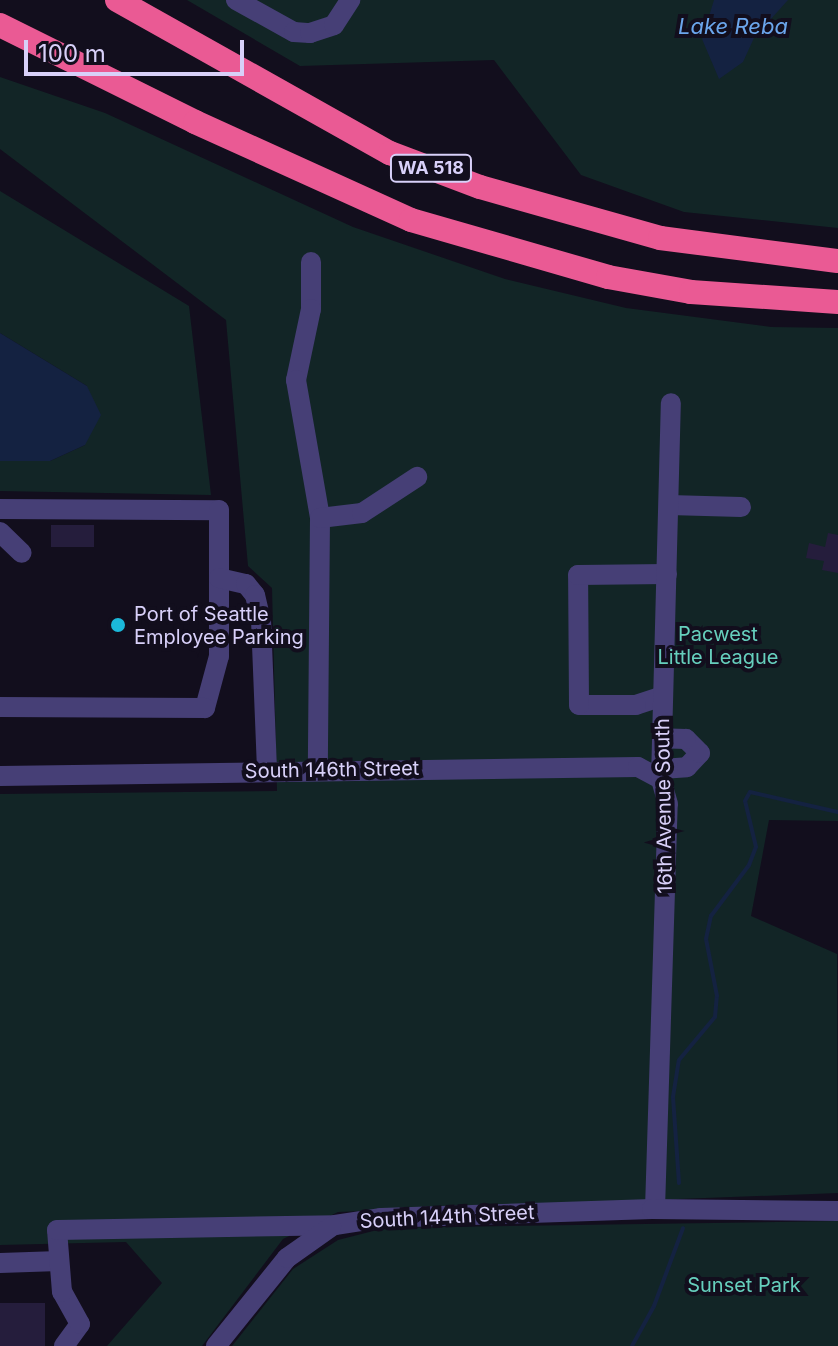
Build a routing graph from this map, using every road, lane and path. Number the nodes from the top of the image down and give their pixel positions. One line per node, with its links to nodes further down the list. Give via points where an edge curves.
1 (117, 0): 6 (highway, WA 518, via 390,153 532,204 632,231)
2 (236, 0): 3 (street, via 294,32 310,33 334,25)
3 (350, 0)
4 (0, 25): 9 (highway, WA 518, via 195,122 411,220 608,277 691,292)
5 (838, 251): 6 (highway)
6 (777, 255): 7 (highway, WA 518)
7 (838, 261)
8 (311, 262): 15 (street, via 311,309 296,380)
9 (838, 302)
10 (671, 403): 12 (street, 16th Avenue South)
11 (417, 477): 15 (street, via 362,513)
12 (669, 505): 13 (street); 18 (street, 16th Avenue South)
13 (741, 507)
14 (0, 509): 19 (street, via 219,510)
15 (320, 518): 24 (street)
16 (0, 532): 17 (street)
17 (22, 553)
18 (667, 574): 20 (street, 16th Avenue South); 20 (street, via 578,575 579,705 636,705)
19 (219, 578): 21 (street, via 219,656 205,708); 23 (street, via 246,584 258,608)
20 (663, 696): 22 (street, 16th Avenue South)
21 (0, 707)
22 (662, 738): 25 (street, 16th Avenue South); 25 (street, via 686,739 700,753 698,762)
23 (267, 770): 24 (street, South 146th Street); 26 (street, South 146th Street)
24 (318, 770): 25 (street, South 146th Street, via 638,767)
25 (661, 774): 27 (street, 16th Avenue South, via 668,804)
26 (0, 776)
27 (655, 1209): 28 (street, South 144th Street); 29 (street, South 144th Street, via 381,1218)
28 (838, 1211)
29 (335, 1225): 30 (street, South 144th Street, via 57,1230); 33 (street, via 287,1258)
30 (59, 1261): 31 (street); 32 (street, via 62,1292 80,1324)
31 (0, 1263)
32 (64, 1346)
33 (216, 1346)

